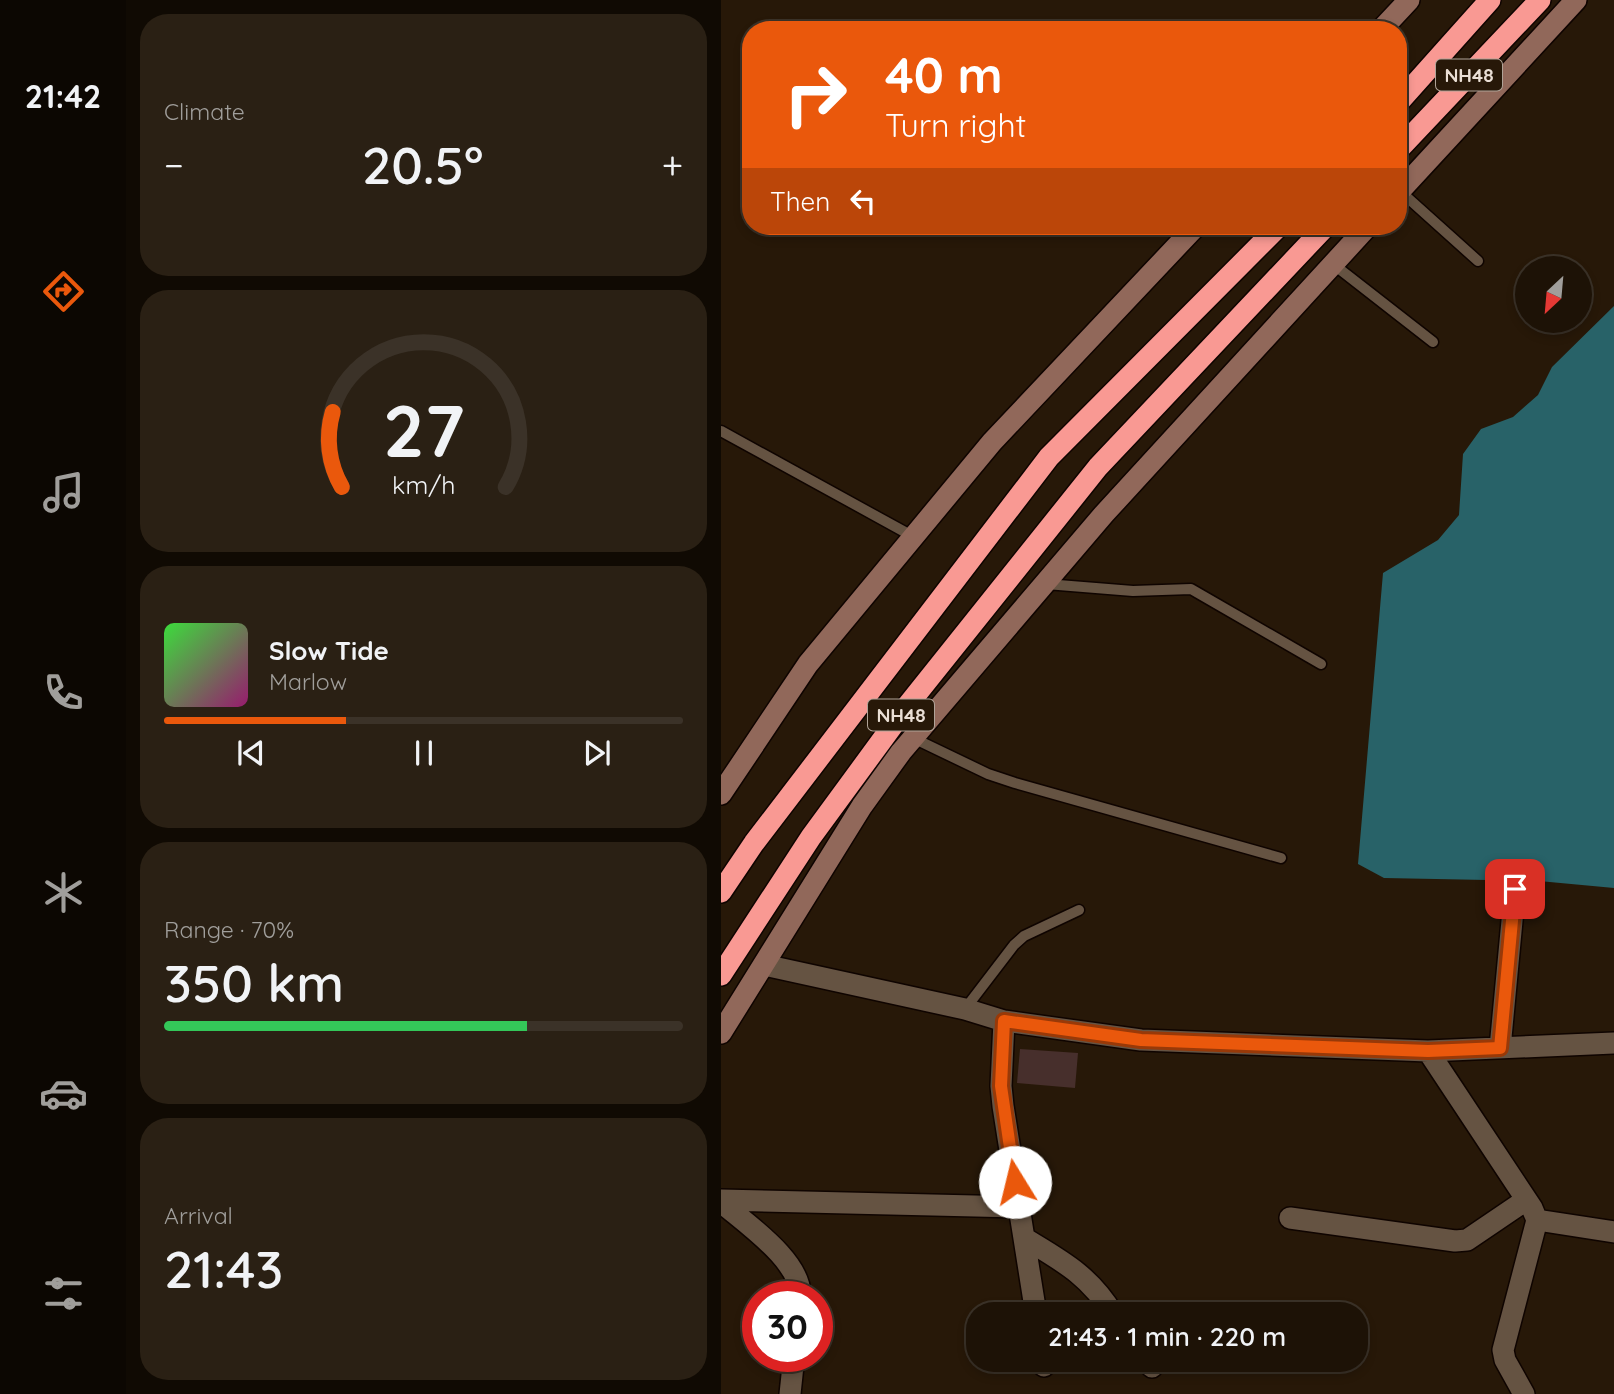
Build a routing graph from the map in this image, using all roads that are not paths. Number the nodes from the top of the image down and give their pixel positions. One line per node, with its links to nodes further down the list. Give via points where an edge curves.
1 (1409, 0): 5 (street)
2 (1490, 0): 6 (highway, NH48)
3 (1540, 0): 7 (highway, NH48)
4 (1576, 0): 8 (street)
5 (1389, 21)
6 (1407, 93)
7 (1407, 140)
8 (1407, 183)
9 (1407, 199): 14 (lane)
10 (1188, 235): 18 (street, via 992,442)
11 (1270, 235): 25 (highway, NH48, via 1049,457)
12 (1317, 235): 28 (highway, NH48, via 1098,467 907,706 811,837)
13 (1360, 235): 15 (street)
14 (1478, 261)
15 (1333, 264): 16 (lane); 19 (street)
16 (1433, 342)
17 (721, 431): 18 (lane)
18 (914, 537): 22 (street, via 808,664)
19 (1045, 584): 20 (lane, via 1133,591 1191,589); 21 (street)
20 (1321, 664)
21 (913, 738): 23 (lane, via 1015,783); 27 (street, via 862,806)
22 (721, 794)
23 (1281, 858)
24 (1515, 889): 33 (street)
25 (721, 892)
26 (1079, 910): 29 (lane, via 1024,936)
27 (764, 965): 29 (street); 31 (street)
28 (721, 975)
29 (965, 1009): 30 (street)
30 (1004, 1021): 34 (street, via 1141,1040); 37 (street, via 1001,1086)
31 (721, 1033)
32 (1614, 1044): 33 (street)
33 (1500, 1048): 34 (street)
34 (1428, 1051): 35 (street)
35 (1526, 1200): 38 (street, via 1467,1240 1455,1241); 39 (street)
36 (721, 1201): 37 (street); 42 (street, via 783,1256)
37 (1019, 1207): 41 (street)
38 (1290, 1217)
39 (1537, 1220): 40 (street); 47 (street, via 1503,1350)
40 (1614, 1232)
41 (1024, 1238): 43 (street); 44 (street, via 1075,1270)
42 (798, 1281)
43 (1034, 1302)
44 (1106, 1302)
45 (792, 1372): 46 (street)
46 (790, 1394)
47 (1524, 1394)

